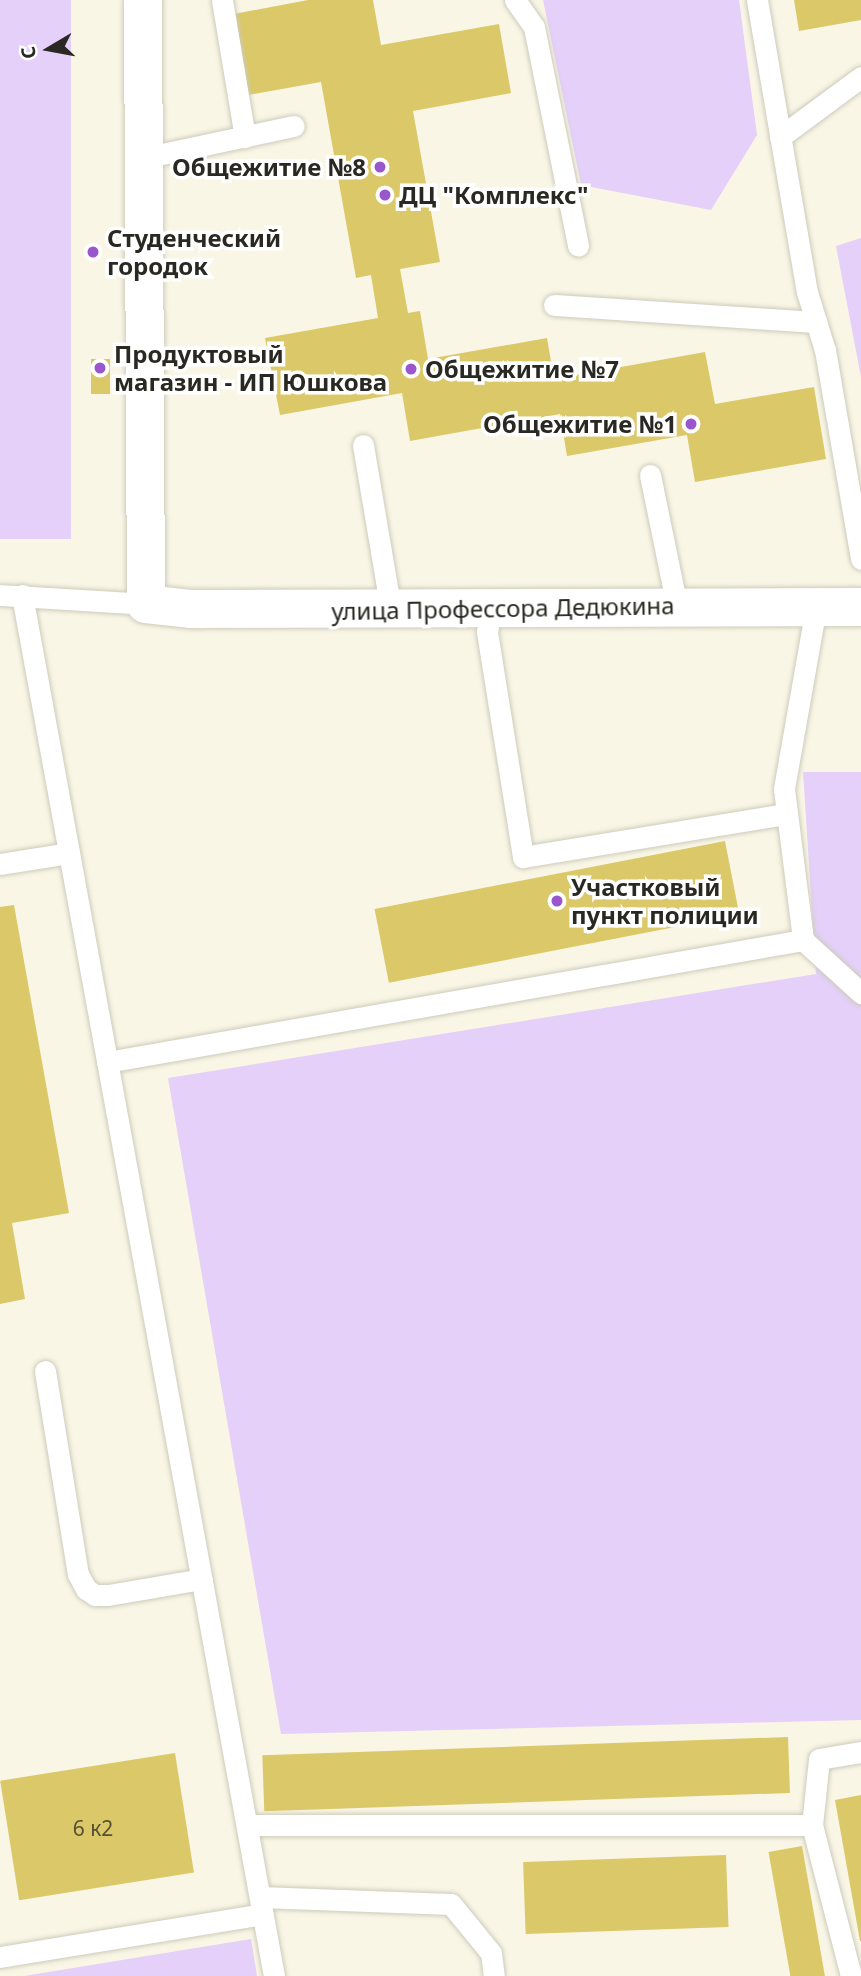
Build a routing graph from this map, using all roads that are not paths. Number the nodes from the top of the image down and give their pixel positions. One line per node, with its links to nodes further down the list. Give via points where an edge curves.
1 (143, 0): 9 (street)
2 (222, 0): 7 (lane)
3 (515, 0): 10 (lane, via 534,27)
4 (757, 0): 8 (lane)
5 (861, 77): 8 (lane)
6 (294, 126): 7 (lane)
7 (245, 137): 9 (lane)
8 (780, 137): 12 (lane)
9 (143, 158): 18 (street)
10 (578, 246)
11 (554, 305): 12 (lane)
12 (816, 322): 15 (lane, via 825,350)
13 (363, 445): 22 (lane)
14 (650, 475): 19 (lane)
15 (861, 559)
16 (0, 595): 17 (lane)
17 (22, 595): 18 (lane); 25 (lane)
18 (146, 604): 22 (street, улица Профессора Дедюкина, via 190,609)
19 (677, 606): 20 (street, улица Профессора Дедюкина); 23 (street, улица Профессора Дедюкина)
20 (816, 607): 21 (street, улица Профессора Дедюкина); 24 (lane, via 783,789)
21 (861, 607)
22 (391, 610): 23 (street, улица Профессора Дедюкина)
23 (491, 611): 24 (lane, via 487,632 523,858)
24 (787, 814): 27 (lane)
25 (69, 853): 26 (lane); 29 (lane)
26 (0, 864)
27 (803, 940): 28 (lane); 29 (lane)
28 (861, 993)
29 (107, 1062): 31 (lane)
30 (45, 1371): 31 (lane, via 78,1574 86,1589 108,1595)
31 (202, 1579): 33 (lane)
32 (861, 1752): 34 (lane, via 819,1759)
33 (247, 1825): 34 (lane); 35 (lane)
34 (812, 1825): 39 (lane)
35 (261, 1905): 36 (lane); 37 (lane); 38 (lane, via 451,1904 491,1953)
36 (0, 1957)
37 (274, 1976)
38 (494, 1976)
39 (851, 1976)

